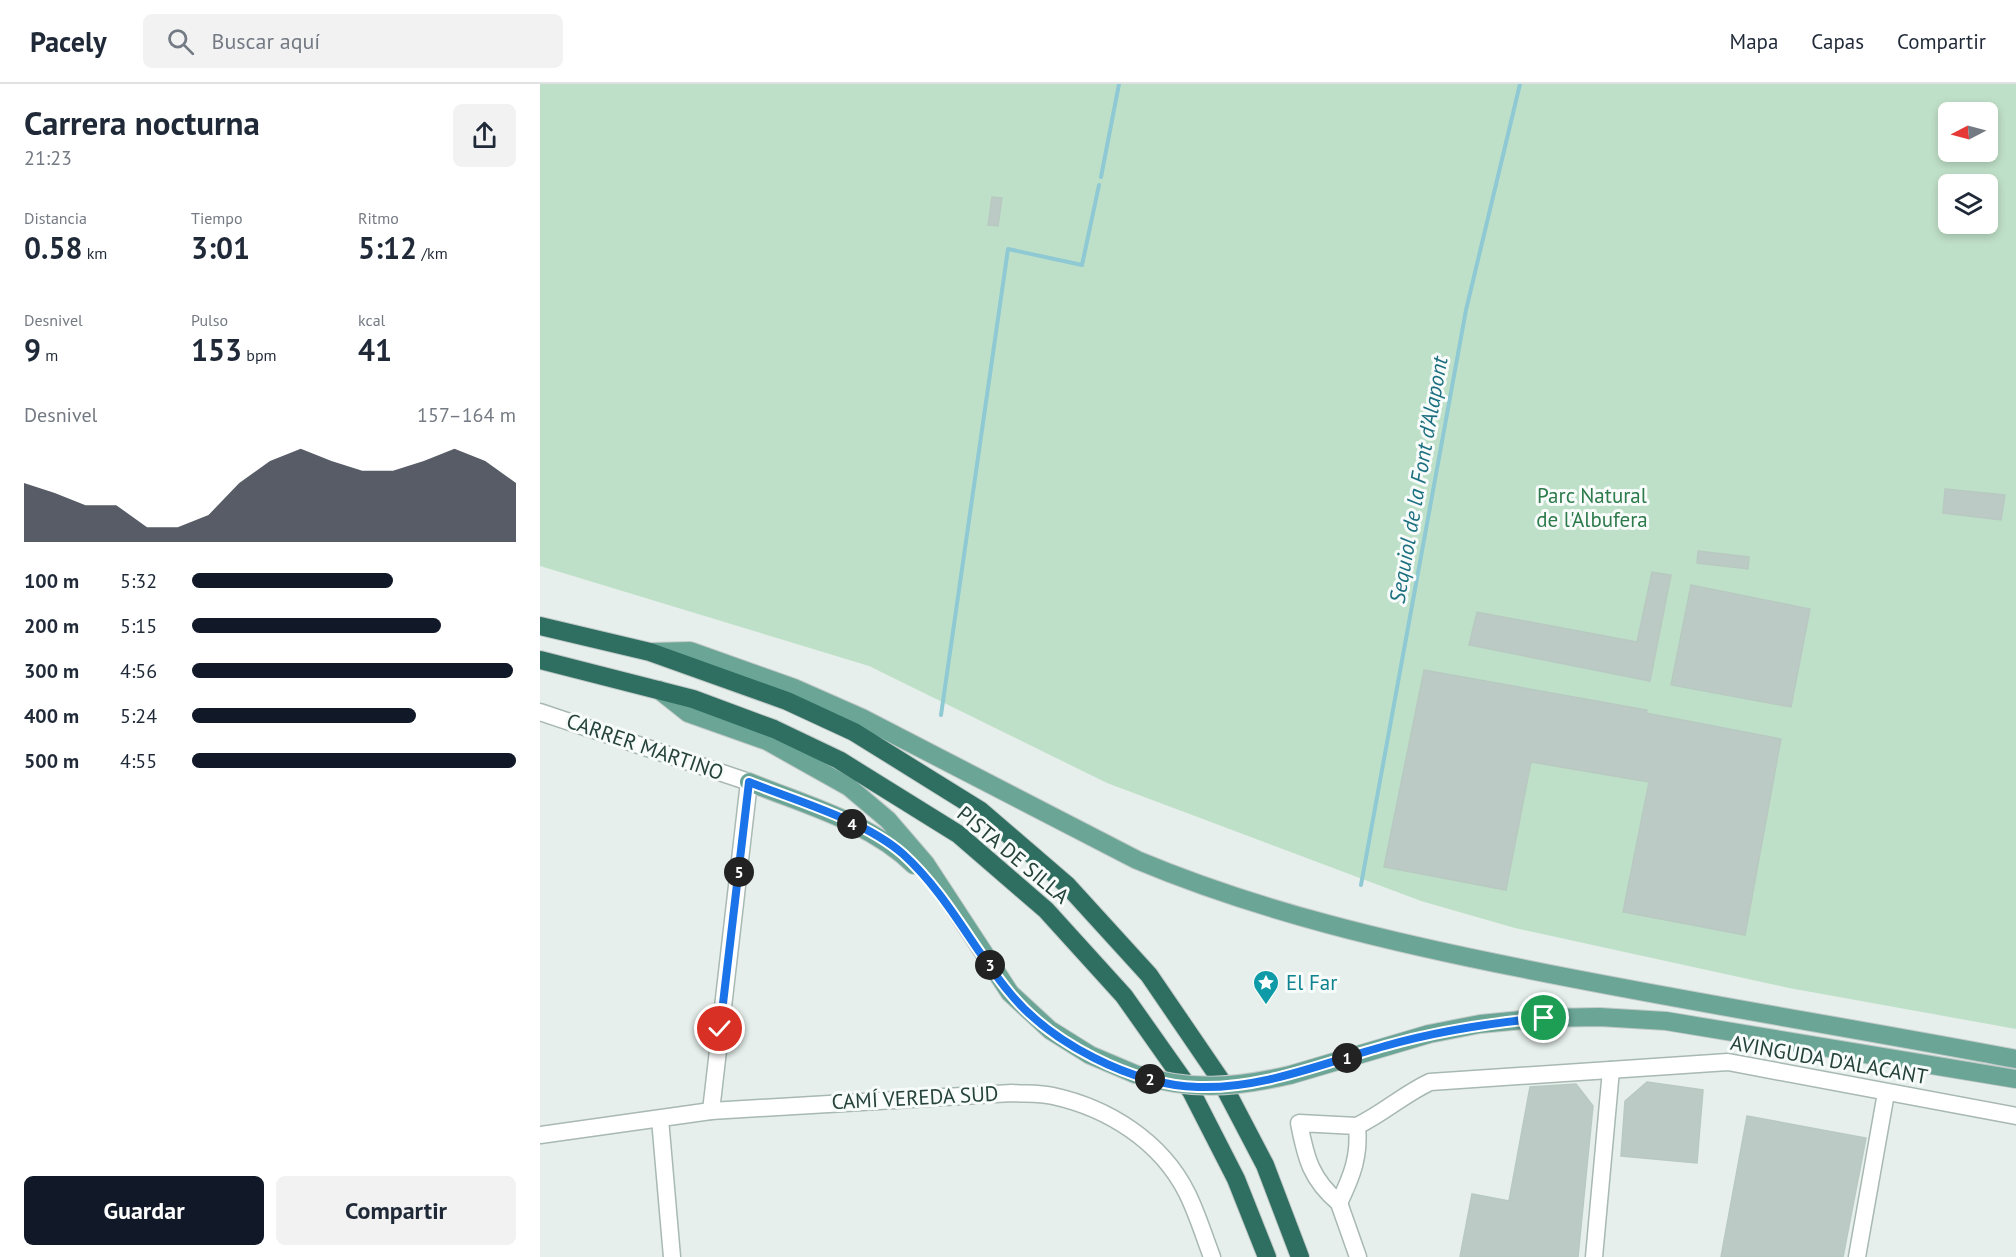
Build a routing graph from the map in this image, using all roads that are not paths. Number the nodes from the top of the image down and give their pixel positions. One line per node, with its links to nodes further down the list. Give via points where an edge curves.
1 (540, 626): 2 (highway, PISTA DE SILLA)
2 (650, 652): 8 (main road, AVINGUDA D'ALACANT, via 690,651 794,688 862,718 1137,860 1180,878 1334,926 1670,998); 21 (highway, PISTA DE SILLA, via 787,701 854,732 981,811 1067,885 1149,975 1220,1079 1265,1166)
3 (540, 660): 4 (highway, PISTA DE SILLA)
4 (658, 689): 7 (main road, via 688,712 767,741 849,787 888,820 925,863); 20 (highway, PISTA DE SILLA, via 774,729 839,760 958,834 1046,910 1124,996 1191,1091 1236,1179)
5 (540, 712): 6 (street, CARRER MARTINO)
6 (749, 782): 7 (main road, via 846,821 890,844 922,873); 12 (street)
7 (956, 914): 10 (main road, AVINGUDA D'ALACANT, bridge, via 1010,993 1050,1030 1090,1055 1169,1084 1248,1085 1410,1039 1480,1024 1599,1017 1666,1021)
8 (2016, 1059)
9 (1611, 1070): 11 (street, AVINGUDA D'ALACANT, via 1728,1062); 15 (street, AVINGUDA D'ALACANT, via 1430,1082); 23 (street)
10 (2016, 1079)
11 (1886, 1093): 13 (street, AVINGUDA D'ALACANT); 24 (street)
12 (711, 1111): 14 (street, CAMÍ VEREDA SUD); 19 (street, CAMÍ VEREDA SUD, via 1012,1093 1052,1096 1101,1111 1144,1138 1187,1192)
13 (2016, 1116)
14 (660, 1119): 16 (street, CAMÍ VEREDA SUD); 18 (street)
15 (1357, 1126): 17 (street, via 1356,1167); 17 (street, via 1299,1123 1305,1154 1321,1188)
16 (540, 1135)
17 (1340, 1203): 22 (street)
18 (672, 1257)
19 (1212, 1257)
20 (1267, 1257)
21 (1300, 1257)
22 (1358, 1257)
23 (1594, 1257)
24 (1857, 1257)

